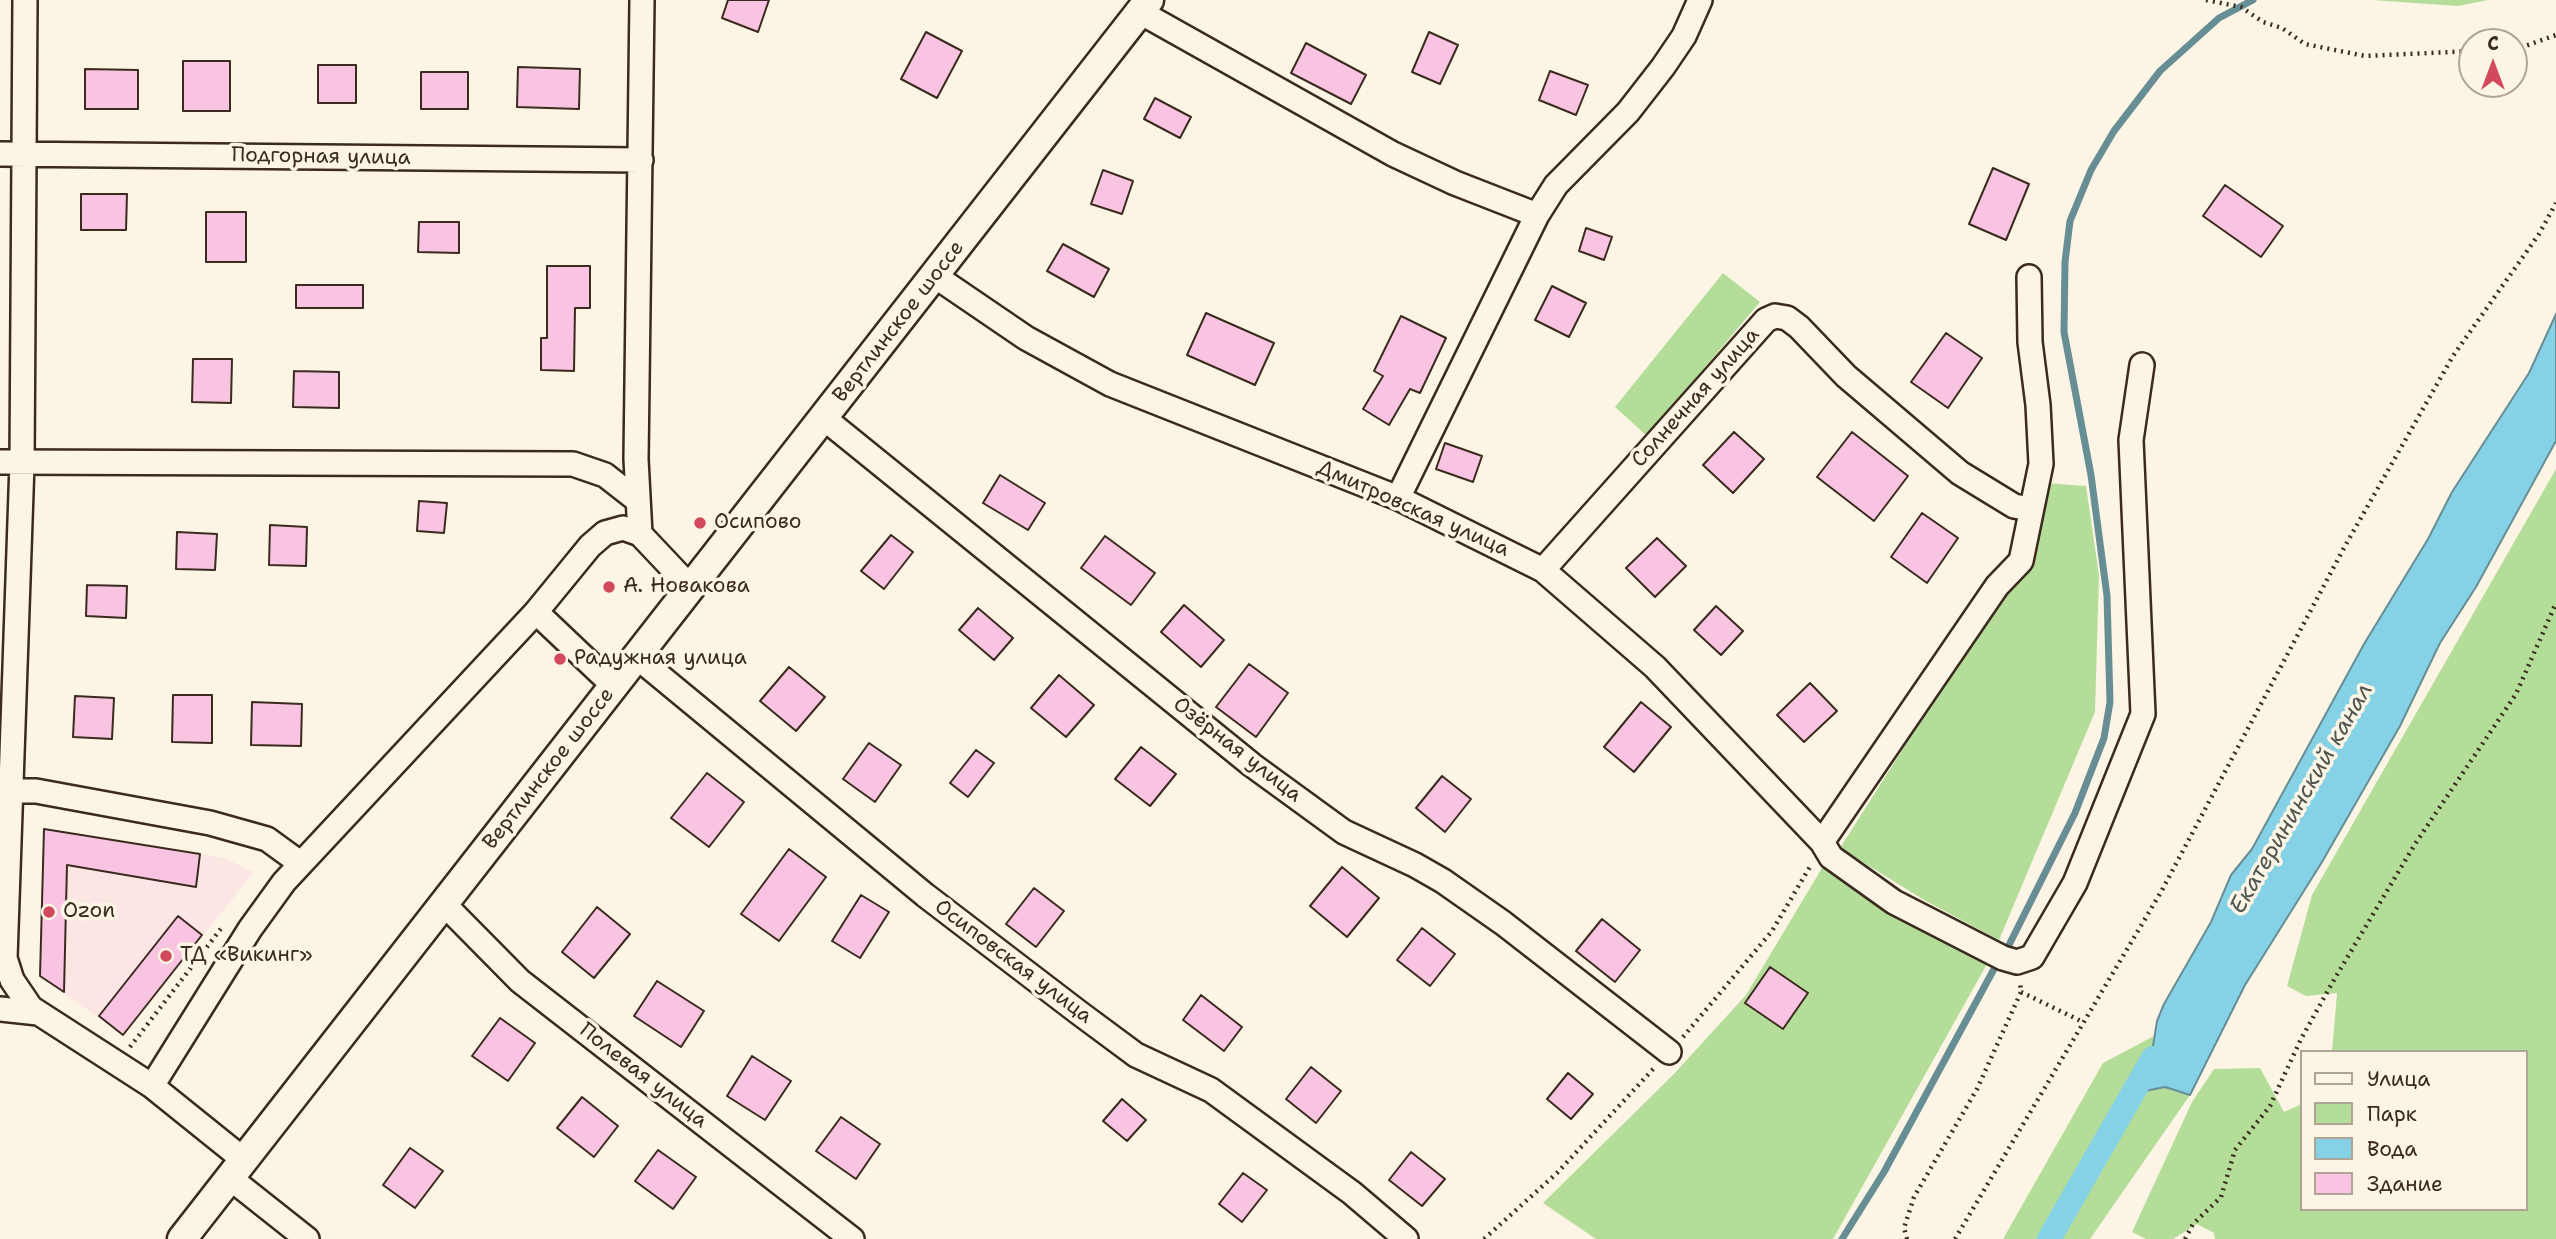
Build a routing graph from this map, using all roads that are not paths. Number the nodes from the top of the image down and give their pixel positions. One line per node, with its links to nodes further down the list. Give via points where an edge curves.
1 (25, 0): 5 (street)
2 (642, 0): 6 (street)
3 (1700, 0): 7 (street, via 1663,67 1628,112 1556,185)
4 (1144, 6): 7 (street, via 1393,154); 8 (main road, Вертлинское шоссе)
5 (11, 154): 6 (street, Подгорная улица); 12 (street)
6 (641, 160): 14 (street)
7 (1536, 215): 13 (street)
8 (935, 276): 11 (main road, Вертлинское шоссе); 13 (street, Дмитровская улица, via 1026,338 1111,384)
9 (2029, 278): 15 (street, via 2030,342 2040,433 2039,486)
10 (2142, 365): 23 (street, Дмитровская улица, via 2131,440 2143,714 2075,883 2032,957 2017,962 2003,958 1894,902 1831,857)
11 (825, 418): 18 (main road, Вертлинское шоссе); 28 (street, Озёрная улица, via 1252,765 1344,832 1443,881)
12 (11, 463): 14 (street, via 573,464 605,475); 22 (street)
13 (1398, 498): 17 (street, Дмитровская улица)
14 (637, 500): 16 (street)
15 (2030, 509): 17 (street, Солнечная улица, via 2014,506 1960,473 1846,376 1799,327 1775,316 1766,320); 23 (street, via 2021,561 1997,586)
16 (640, 534): 18 (street); 19 (street, via 623,528 605,533)
17 (1543, 570): 23 (street, Дмитровская улица, via 1655,667)
18 (691, 588): 20 (main road, Вертлинское шоссе)
19 (536, 612): 21 (street); 24 (street)
20 (638, 658): 21 (main road, Вертлинское шоссе); 34 (street, Осиповская улица, via 925,895 1078,1012 1136,1055 1210,1090 1352,1193)
21 (614, 686): 25 (main road, Вертлинское шоссе)
22 (6, 791): 24 (street, via 36,791 210,823 267,839); 27 (street, via 5,958 12,980)
23 (1822, 842)
24 (300, 863): 29 (street, via 250,929)
25 (443, 903): 30 (main road, Вертлинское шоссе); 33 (street, Полевая улица, via 520,981)
26 (0, 1009): 27 (street)
27 (38, 1013): 29 (street)
28 (1669, 1052)
29 (152, 1086): 30 (street)
30 (237, 1169): 31 (main road, Вертлинское шоссе); 32 (street)
31 (181, 1239)
32 (307, 1239)
33 (852, 1239)
34 (1406, 1239)

